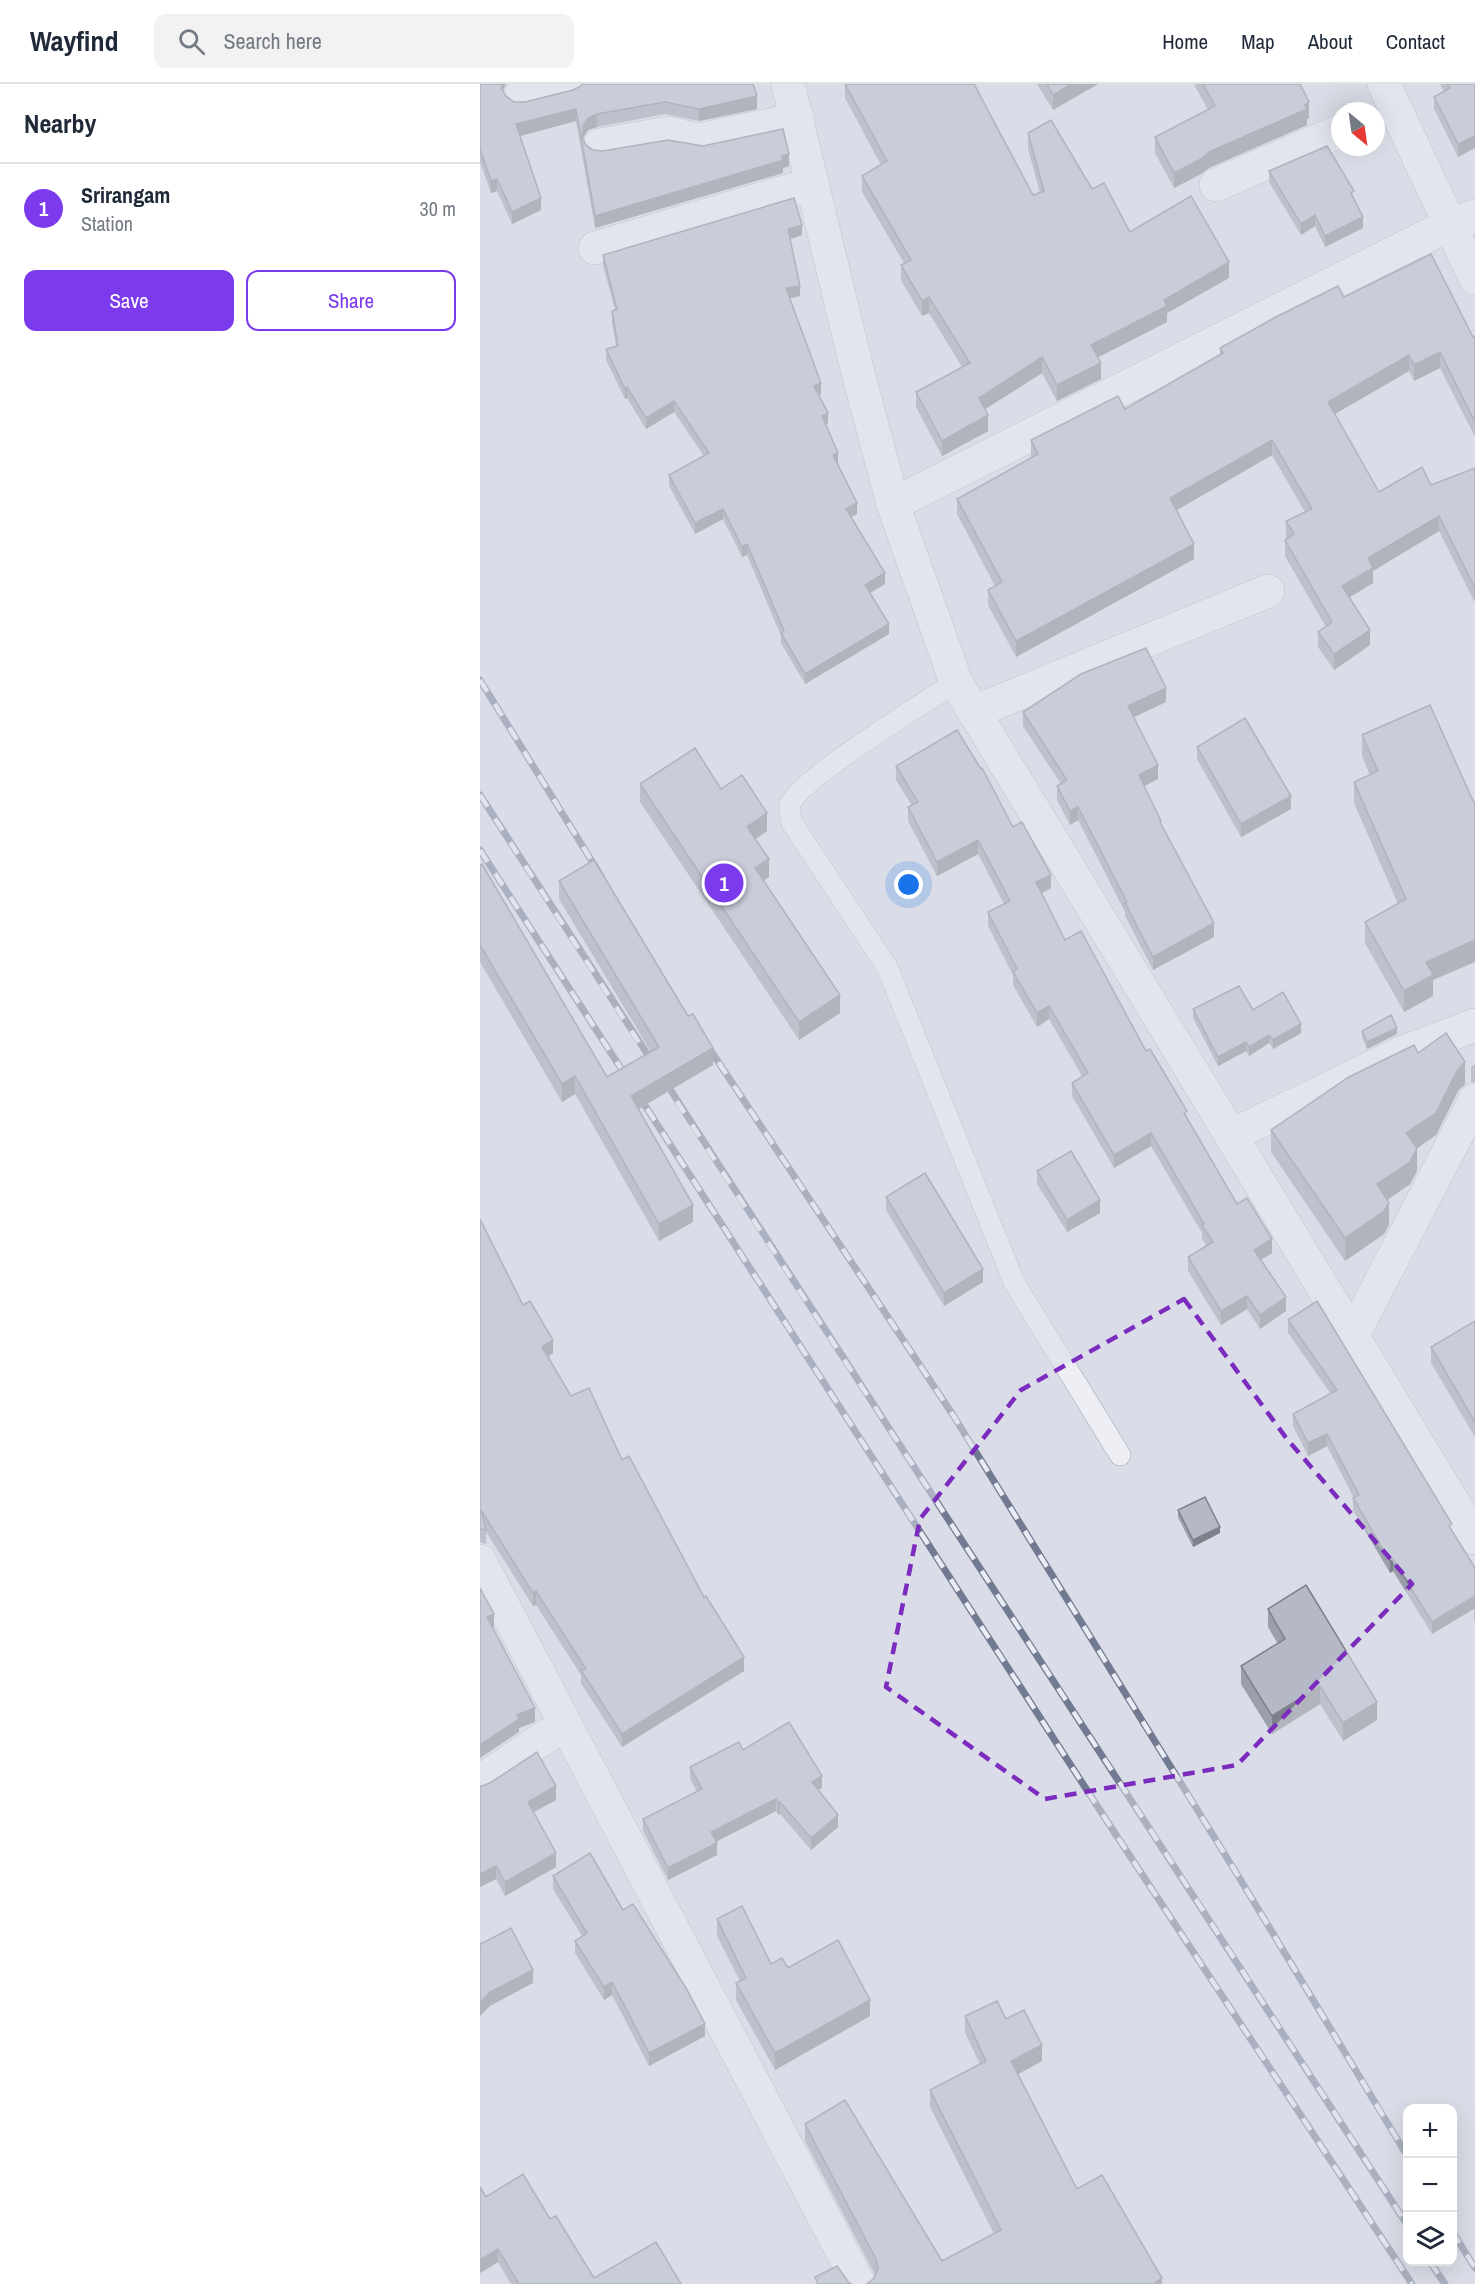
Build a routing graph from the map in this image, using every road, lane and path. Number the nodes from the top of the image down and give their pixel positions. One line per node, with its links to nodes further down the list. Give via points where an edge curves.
1 (568, 84): 3 (street)
2 (788, 84): 5 (street)
3 (520, 96)
4 (1385, 102): 10 (street)
5 (798, 119): 7 (street, via 699,140 668,133); 8 (street)
6 (1331, 135): 9 (street)
7 (600, 145)
8 (812, 184): 11 (street); 13 (street)
9 (1216, 185)
10 (1462, 220): 12 (street); 13 (street)
11 (595, 248)
12 (1475, 278)
13 (892, 504): 15 (street)
14 (1268, 591): 16 (street)
15 (956, 682): 16 (street); 21 (lane, via 858,746 798,792 790,806 792,823 887,967 1015,1284)
16 (974, 712): 19 (street)
17 (1475, 1025): 19 (street, via 1401,1053)
18 (1475, 1100): 20 (street)
19 (1232, 1135): 20 (street)
20 (1353, 1335): 22 (street)
21 (1120, 1455)
22 (1475, 1538)
23 (480, 1561): 24 (street)
24 (565, 1724): 25 (street); 26 (street)
25 (480, 1781)
26 (859, 2284)

